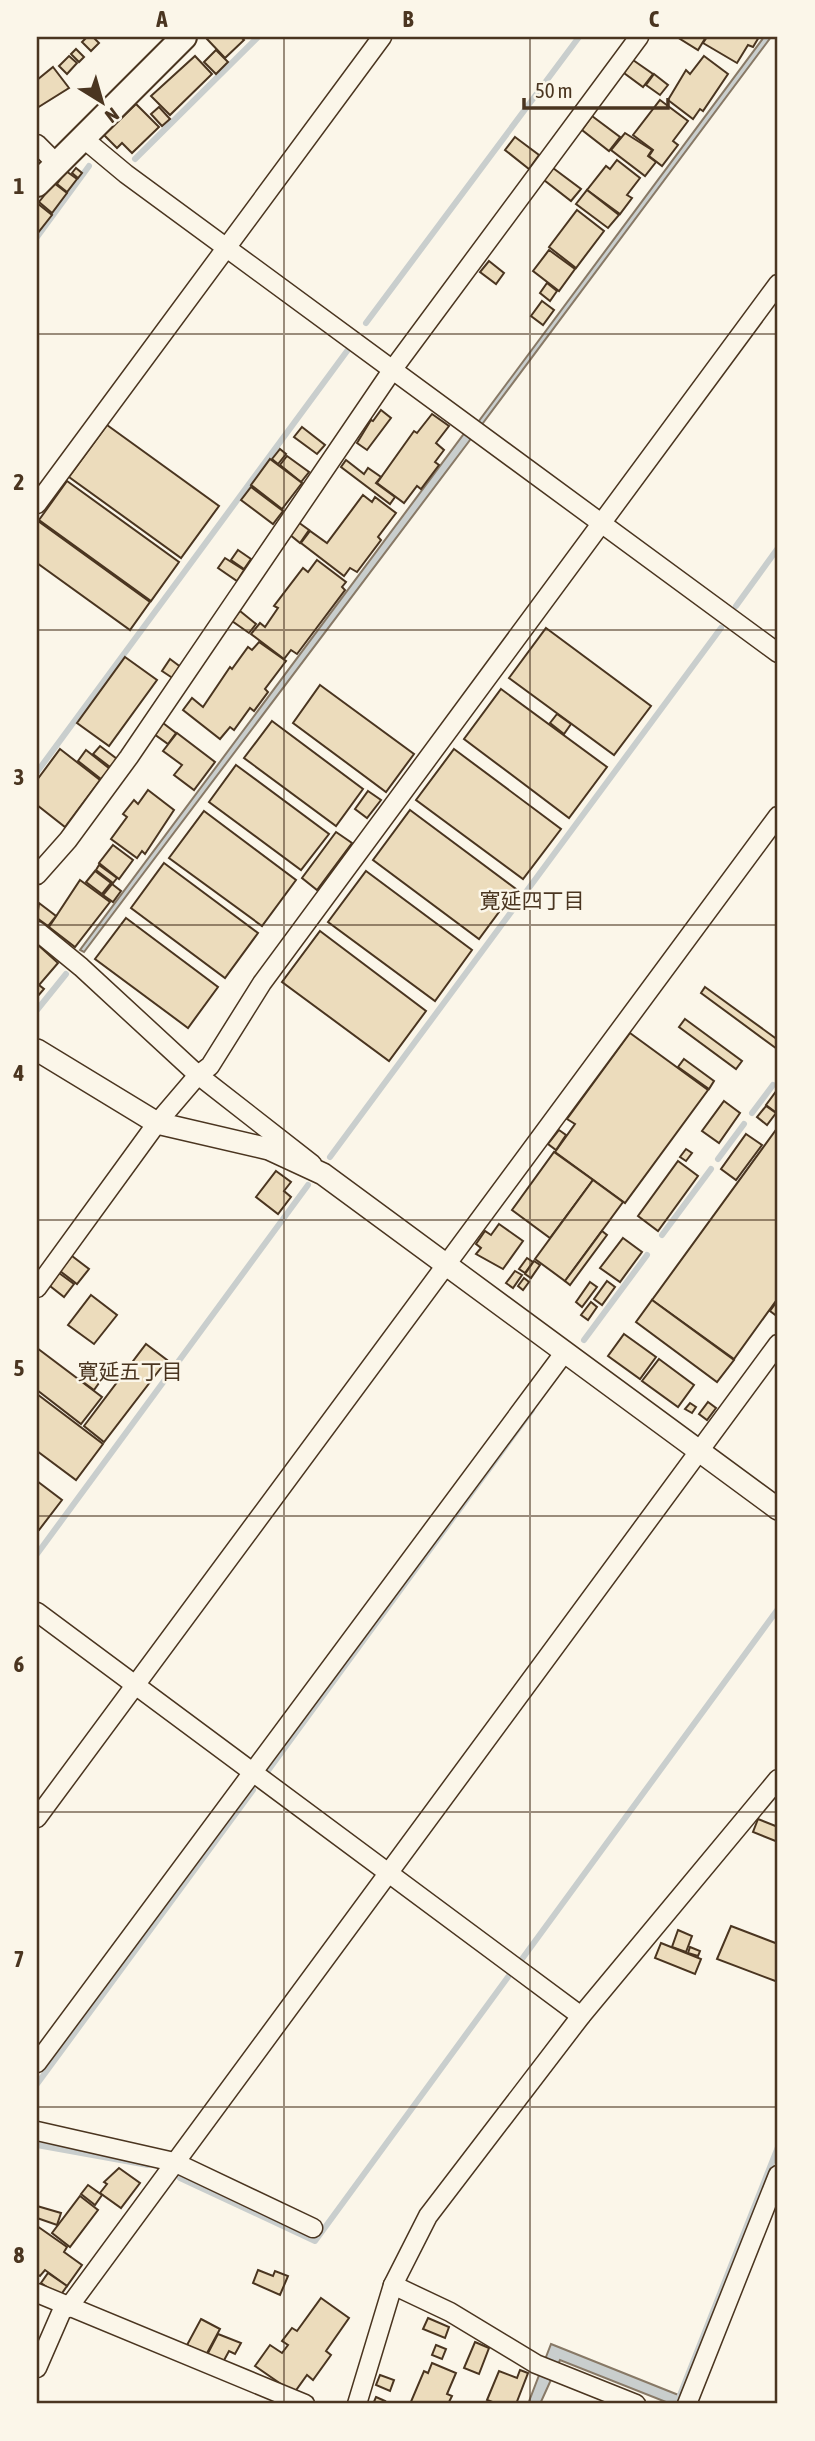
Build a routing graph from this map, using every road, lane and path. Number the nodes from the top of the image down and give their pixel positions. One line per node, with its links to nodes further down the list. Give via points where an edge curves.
1 (184, 37): 4 (main road)
2 (382, 37): 8 (street)
3 (639, 37): 10 (street)
4 (83, 139): 6 (main road); 8 (street)
5 (37, 144): 6 (street)
6 (57, 164): 7 (main road)
7 (37, 184)
8 (226, 245): 10 (street); 11 (street)
9 (778, 284): 12 (street)
10 (393, 369): 12 (street); 15 (street, via 129,757)
11 (37, 504)
12 (600, 524): 13 (street); 18 (street, via 262,983 211,1066)
13 (778, 653)
14 (778, 816): 21 (street)
15 (37, 875)
16 (37, 931): 18 (street)
17 (37, 1050): 19 (street)
18 (198, 1075): 19 (street); 20 (street)
19 (157, 1123): 20 (street, via 269,1149); 22 (street)
20 (323, 1174): 21 (street)
21 (444, 1265): 24 (street); 28 (street)
22 (37, 1288)
23 (778, 1344): 25 (street)
24 (564, 1353): 25 (street); 29 (street)
25 (699, 1452): 26 (street); 32 (street)
26 (778, 1509)
27 (37, 1612): 28 (street)
28 (134, 1685): 29 (street); 31 (street)
29 (252, 1772): 32 (street); 34 (street)
30 (778, 1779): 33 (street)
31 (37, 1818)
32 (389, 1873): 33 (street); 36 (street)
33 (580, 2016): 39 (street, via 428,2216)
34 (37, 2063)
35 (37, 2131): 36 (street)
36 (174, 2162): 38 (street); 41 (street)
37 (778, 2175): 43 (street)
38 (313, 2228)
39 (393, 2285): 45 (street); 46 (street, via 450,2312 536,2364)
40 (37, 2293): 41 (street)
41 (66, 2307): 42 (street); 44 (street)
42 (37, 2368)
43 (689, 2400)
44 (305, 2404)
45 (357, 2404)
46 (636, 2404)

